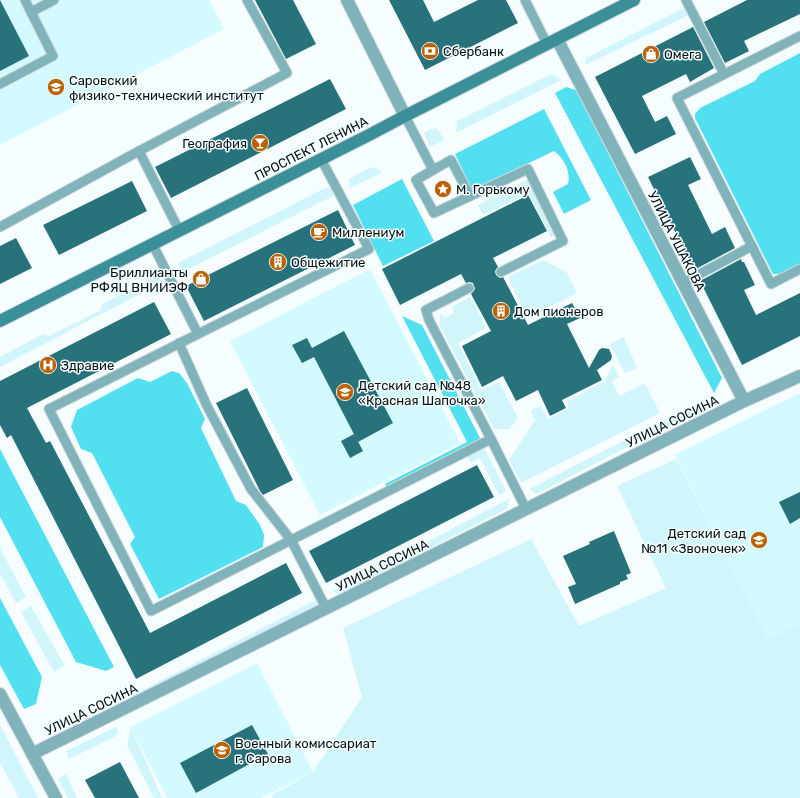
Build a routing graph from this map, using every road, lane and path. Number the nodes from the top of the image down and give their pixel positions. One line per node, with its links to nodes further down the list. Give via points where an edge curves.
1 (25, 0): 8 (lane)
2 (54, 0): 8 (lane)
3 (247, 0): 14 (lane, via 287,73)
4 (347, 0): 13 (street)
5 (525, 0): 10 (lane)
6 (634, 0): 10 (street, ПРОСПЕКТ ЛЕНИНА)
7 (686, 0): 11 (lane)
8 (31, 12): 12 (lane, via 53,56)
9 (800, 36): 11 (lane)
10 (552, 41): 13 (street, ПРОСПЕКТ ЛЕНИНА); 24 (street, УЛИЦА УШАКОВА)
11 (724, 74): 21 (lane, via 676,98)
12 (0, 84)
13 (404, 116): 15 (street, ПРОСПЕКТ ЛЕНИНА); 16 (lane)
14 (139, 151): 18 (lane); 19 (lane)
15 (321, 159): 19 (street, ПРОСПЕКТ ЛЕНИНА); 27 (lane, via 368,249)
16 (434, 170): 17 (lane, via 451,160); 17 (lane, via 416,180 434,214)
17 (470, 196): 23 (lane, via 528,169 563,241)
18 (0, 227)
19 (179, 230): 20 (street, ПРОСПЕКТ ЛЕНИНА)
20 (152, 244): 26 (street, ПРОСПЕКТ ЛЕНИНА); 27 (lane)
21 (752, 246): 22 (lane, via 771,284); 24 (lane)
22 (800, 269)
23 (501, 272)
24 (683, 283): 30 (street, УЛИЦА УШАКОВА)
25 (469, 288): 31 (lane, via 426,310)
26 (0, 321)
27 (198, 334): 28 (lane)
28 (179, 343): 33 (lane, via 207,406 251,489); 33 (lane, via 49,409 151,611)
29 (800, 376): 30 (street)
30 (744, 401): 32 (street, УЛИЦА СОСИНА)
31 (491, 440): 32 (lane); 33 (lane)
32 (526, 509): 34 (street, УЛИЦА СОСИНА)
33 (291, 540): 34 (lane)
34 (326, 608): 36 (street, УЛИЦА СОСИНА)
35 (0, 694): 36 (street)
36 (32, 754): 37 (street)
37 (56, 798)

